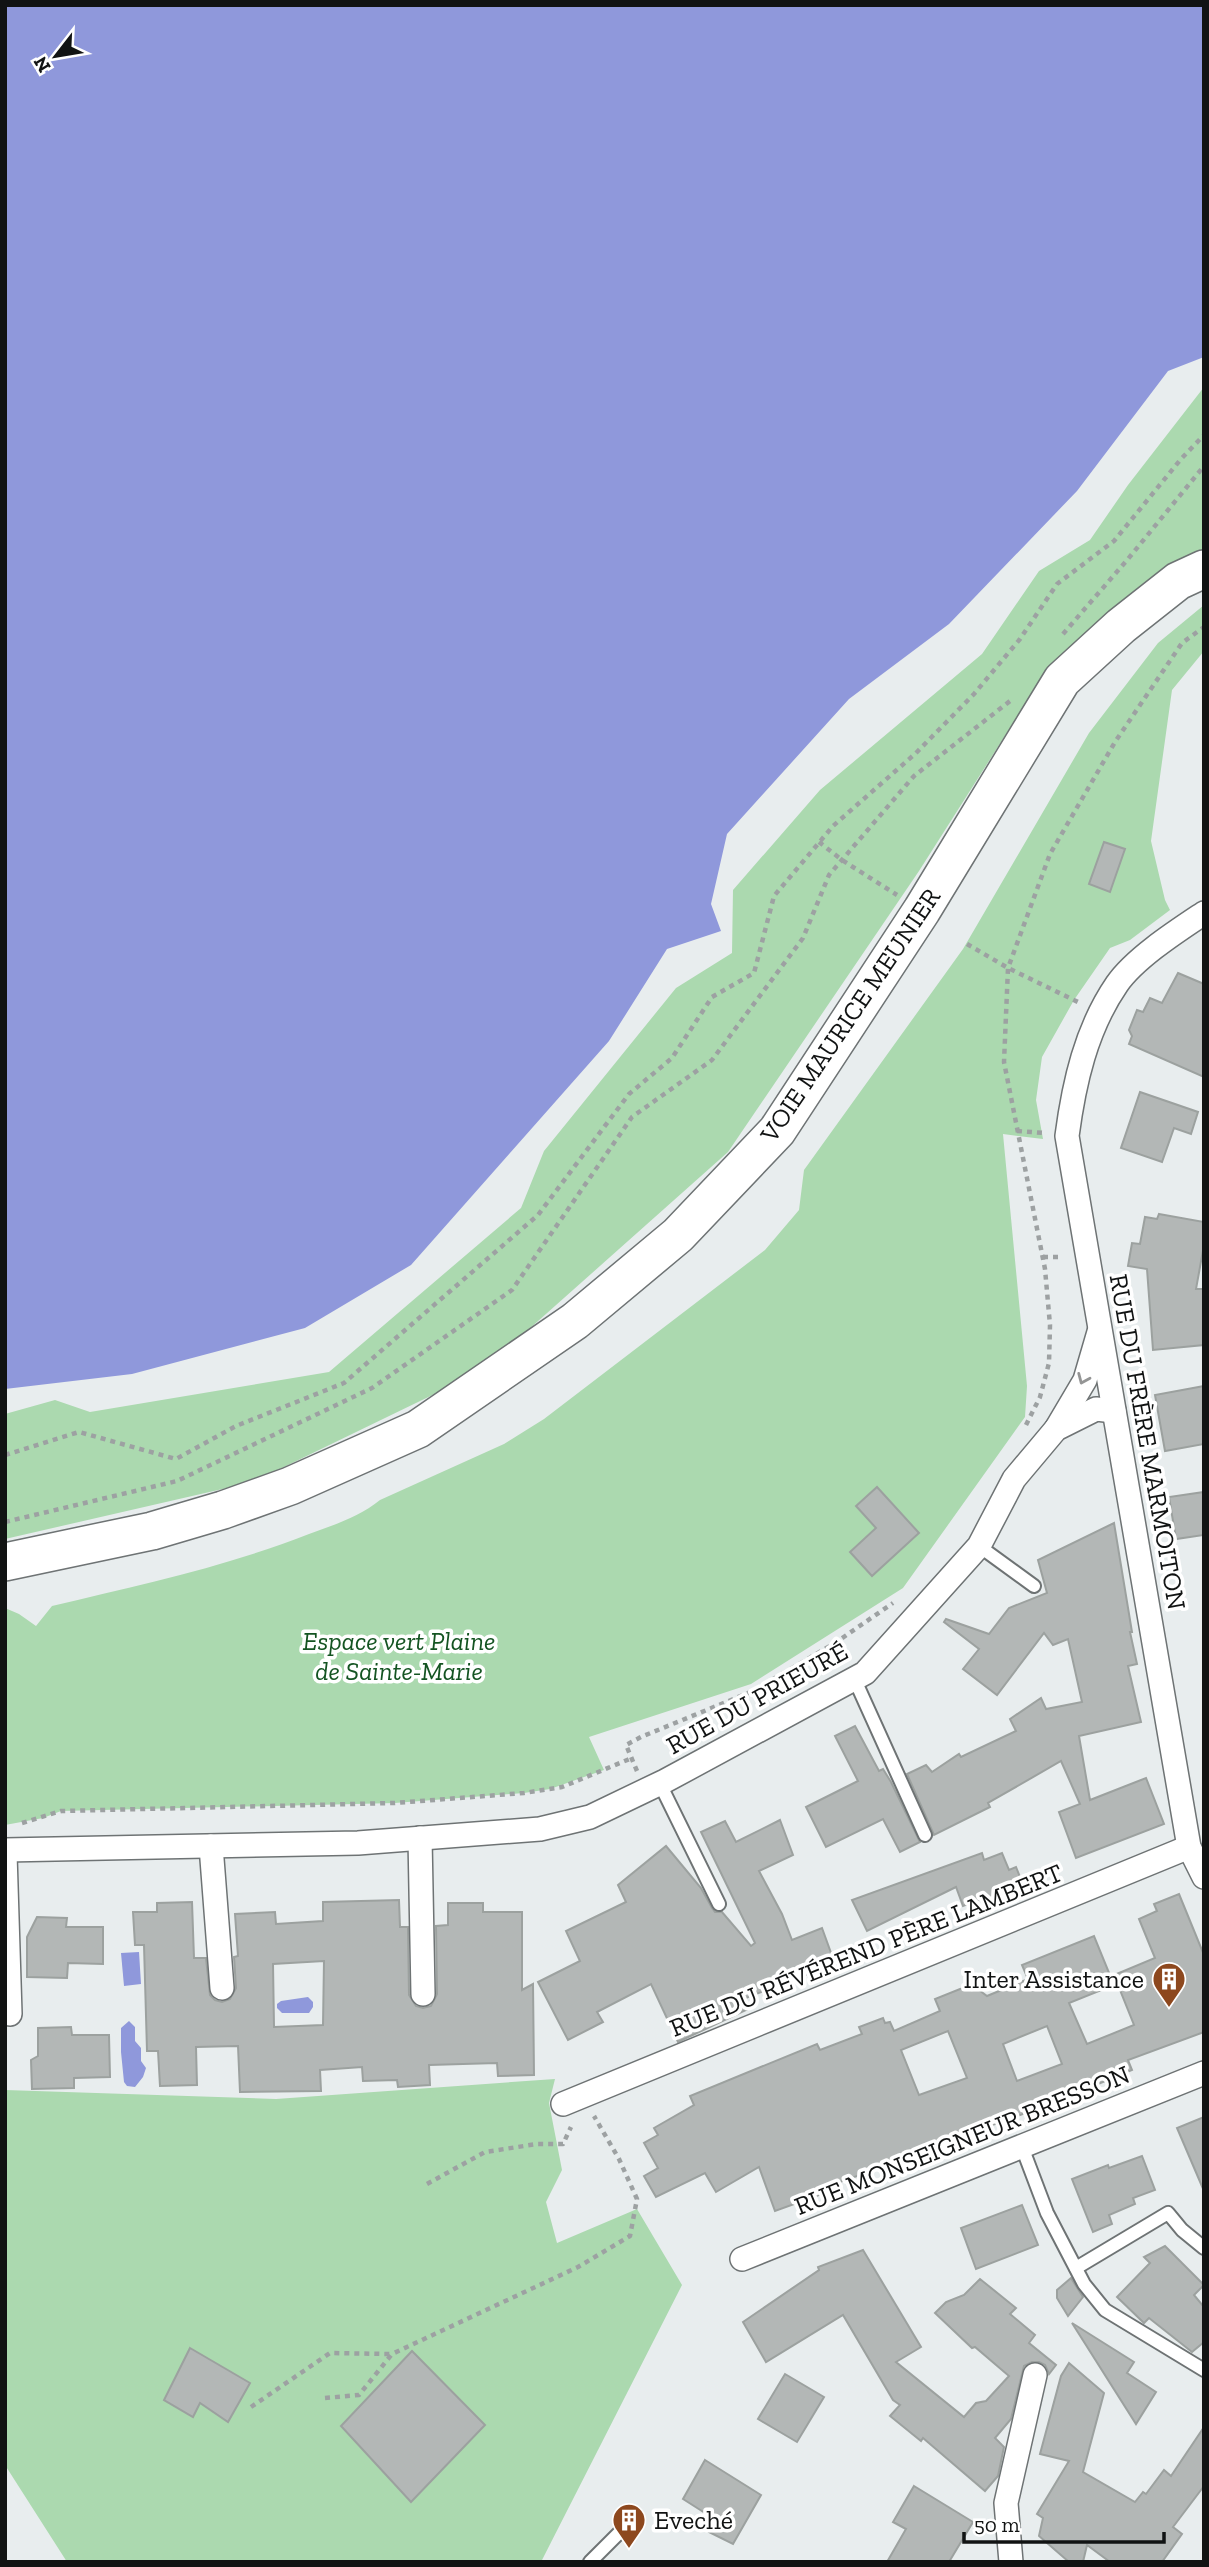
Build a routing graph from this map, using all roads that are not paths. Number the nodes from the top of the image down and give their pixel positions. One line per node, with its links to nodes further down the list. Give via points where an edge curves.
1 (1204, 569): 7 (main road, VOIE MAURICE MEUNIER, via 1178,581 1062,680 915,922 777,1132 678,1235 575,1321 418,1429 290,1486 152,1531)
2 (1204, 914): 3 (street, RUE DU FRÈRE MARMOITON, via 1159,944 1118,983 1082,1056 1067,1136)
3 (1101, 1326): 4 (street, RUE DU FRÈRE MARMOITON); 5 (street, RUE DU PRIEURÉ, one-way to 5, via 1084,1380)
4 (1114, 1411): 5 (street, RUE DU PRIEURÉ, via 1097,1409); 14 (street, RUE DU FRÈRE MARMOITON)
5 (1056, 1429): 6 (street, RUE DU PRIEURÉ, via 1014,1479)
6 (979, 1546): 8 (lane); 9 (street, RUE DU PRIEURÉ, via 865,1673)
7 (5, 1562)
8 (1034, 1586)
9 (854, 1678): 10 (street, RUE DU PRIEURÉ); 11 (lane)
10 (653, 1787): 12 (street, RUE DU PRIEURÉ, via 590,1817 540,1829); 17 (lane)
11 (925, 1835)
12 (420, 1838): 13 (street, RUE DU PRIEURÉ); 19 (street)
13 (211, 1846): 15 (street, RUE DU PRIEURÉ); 18 (street)
14 (1189, 1847): 16 (street, RUE DU FRÈRE MARMOITON); 22 (street, RUE DU RÉVÉREND PÈRE LAMBERT)
15 (5, 1852): 20 (street, RUE DU PRIEURÉ)
16 (1204, 1877)
17 (719, 1904)
18 (222, 1988)
19 (424, 1994)
20 (10, 2014)
21 (1204, 2073): 23 (street, RUE MONSEIGNEUR BRESSON)
22 (574, 2101)
23 (1022, 2147): 25 (street, RUE MONSEIGNEUR BRESSON); 26 (lane)
24 (1204, 2248): 26 (lane, via 1168,2213)
25 (742, 2259)
26 (1076, 2268): 27 (lane, via 1105,2310)
27 (1204, 2370)
28 (1035, 2375): 31 (street, via 1006,2503)
29 (630, 2522): 30 (lane)
30 (590, 2562)
31 (1010, 2562)

